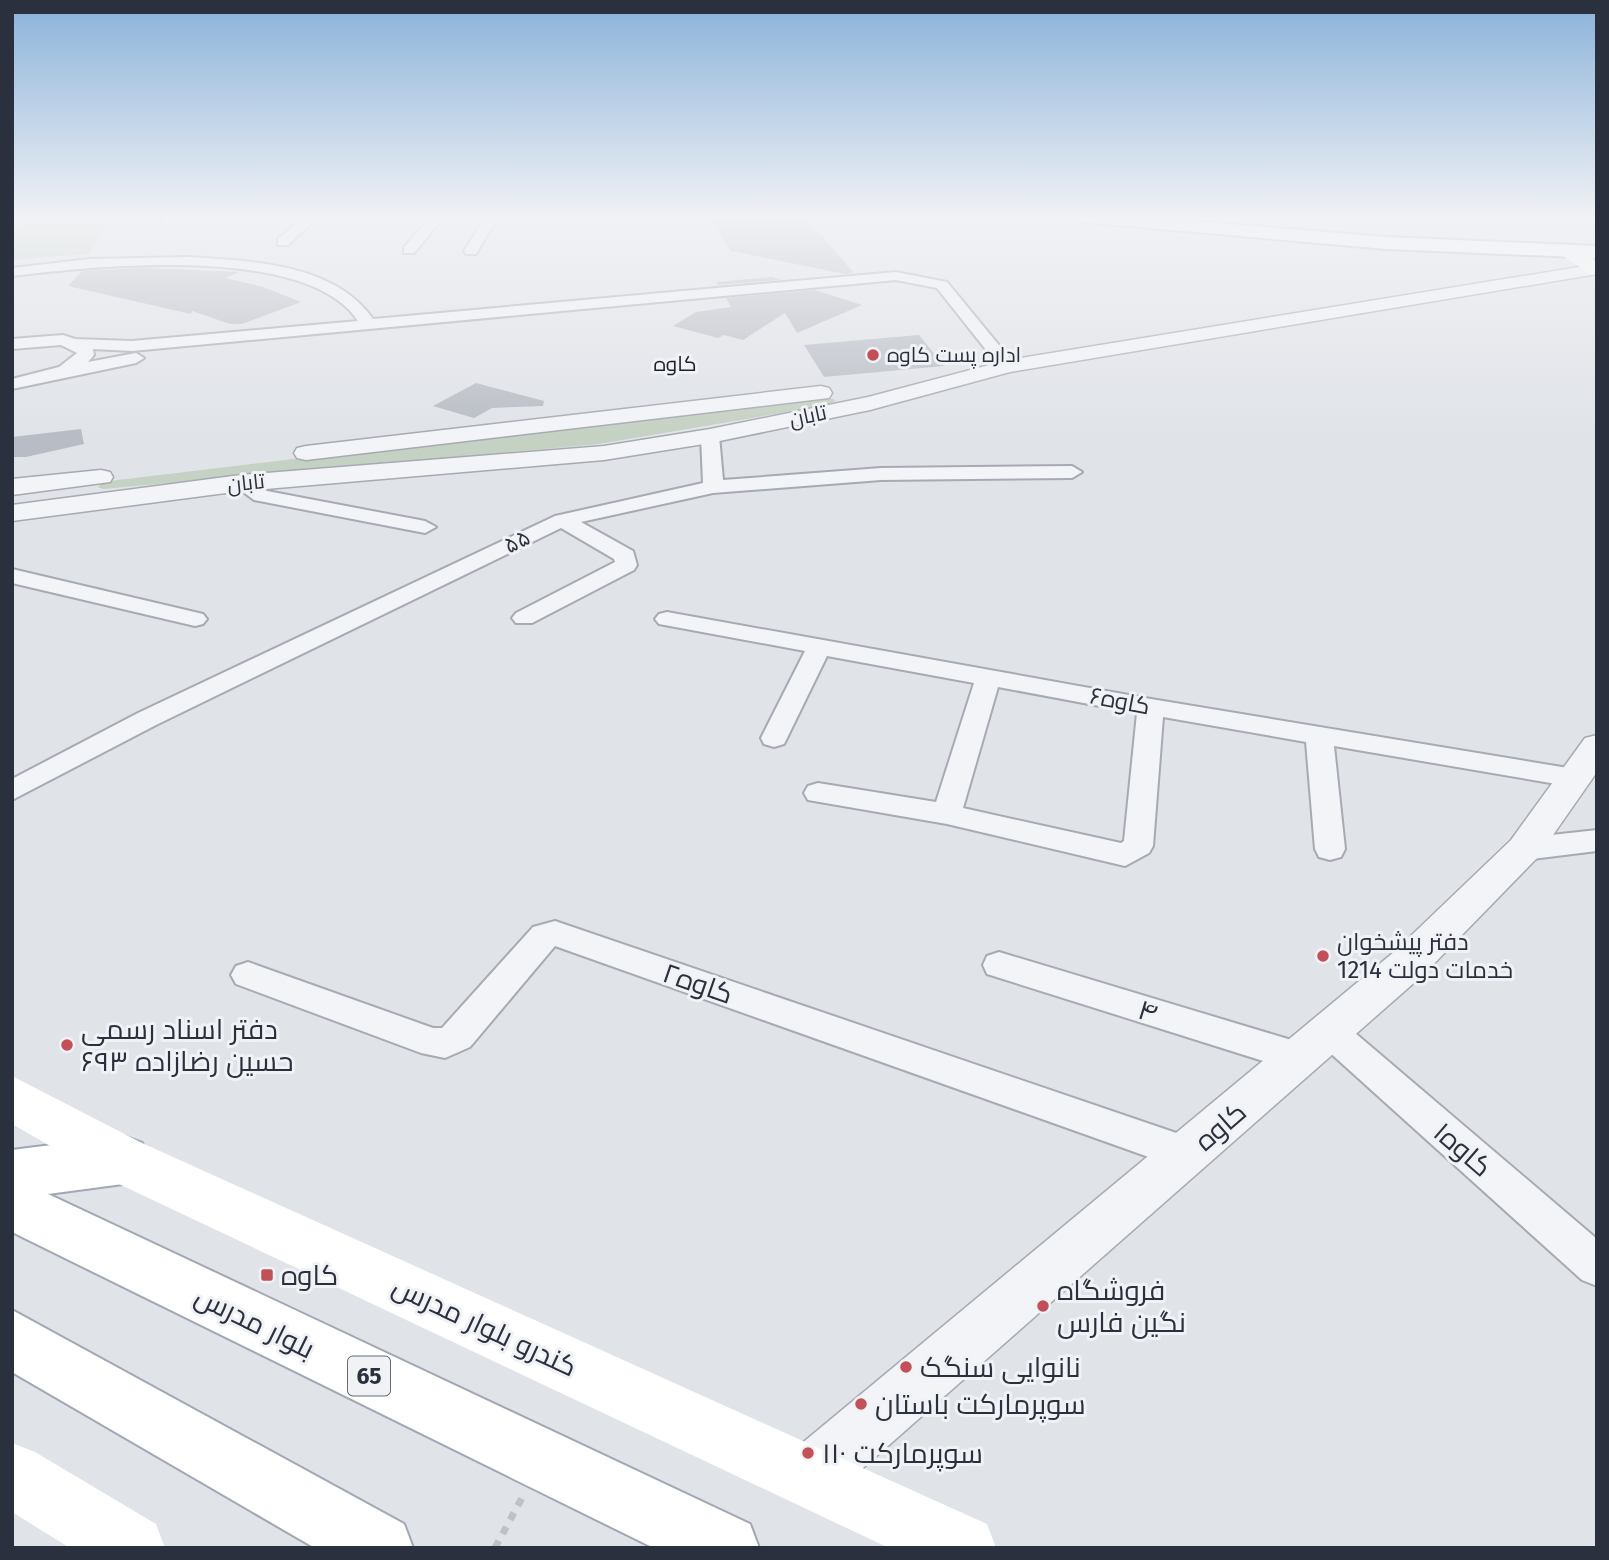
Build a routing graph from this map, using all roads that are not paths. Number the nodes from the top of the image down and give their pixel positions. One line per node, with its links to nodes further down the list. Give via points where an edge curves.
1 (330, 290): 6 (street, via 352,302)
2 (744, 290): 6 (street)
3 (855, 290): 10 (street, via 131,358)
4 (946, 290): 9 (street)
5 (1419, 290): 9 (street, تابان)
6 (368, 324): 7 (street, via 132,346)
7 (77, 343): 8 (street); 10 (street, via 86,355)
8 (12, 344)
9 (1008, 366): 12 (street, تابان, via 870,403); 13 (street)
10 (65, 371): 11 (street)
11 (12, 384)
12 (710, 436): 17 (street, تابان, via 604,453); 19 (street)
13 (285, 455)
14 (1072, 472): 19 (street, ۵۵, via 881,474)
15 (122, 475): 16 (street)
16 (77, 480): 18 (street); 20 (street)
17 (242, 483): 20 (street, تابان); 23 (street, via 261,496)
18 (12, 487)
19 (713, 487): 22 (street, ۵۵)
20 (69, 505): 21 (street, تابان)
21 (12, 513)
22 (562, 520): 25 (street, via 625,556 626,565); 34 (street, ۵۵, via 147,719)
23 (425, 527)
24 (12, 576): 26 (street)
25 (524, 618)
26 (195, 619)
27 (667, 619): 28 (street, کاوه۶)
28 (819, 647): 29 (street, کاوه۶); 32 (street)
29 (989, 676): 30 (street, کاوه۶); 36 (street)
30 (1151, 707): 31 (street, کاوه۶); 36 (street, via 1138,846 1133,852 1125,855)
31 (1319, 735): 33 (street, کاوه۶); 38 (street)
32 (774, 738)
33 (1585, 762): 39 (street, کاوه)
34 (12, 791)
35 (818, 793): 36 (street)
36 (947, 814)
37 (1597, 840): 39 (street)
38 (1330, 849)
39 (1524, 849): 42 (street, کاوه, via 1409,963)
40 (999, 965): 42 (street, ۴)
41 (248, 975): 44 (street, کاوه۲, via 433,1043 445,1043 458,1037 544,936 555,933)
42 (1313, 1044): 44 (street, کاوه); 48 (street, کاوه۱)
43 (12, 1098): 45 (main road, کندرو بلوار مدرس)
44 (1188, 1154): 51 (street, کاوه)
45 (123, 1160): 46 (main road); 51 (main road, کندرو بلوار مدرس)
46 (12, 1174)
47 (12, 1204): 54 (main road, بلوار مدرس / 65)
48 (1597, 1266)
49 (12, 1339): 53 (main road)
50 (12, 1475): 52 (main road)
51 (810, 1475): 55 (main road, کندرو بلوار مدرس)
52 (132, 1548)
53 (380, 1548)
54 (726, 1548)
55 (962, 1548)

